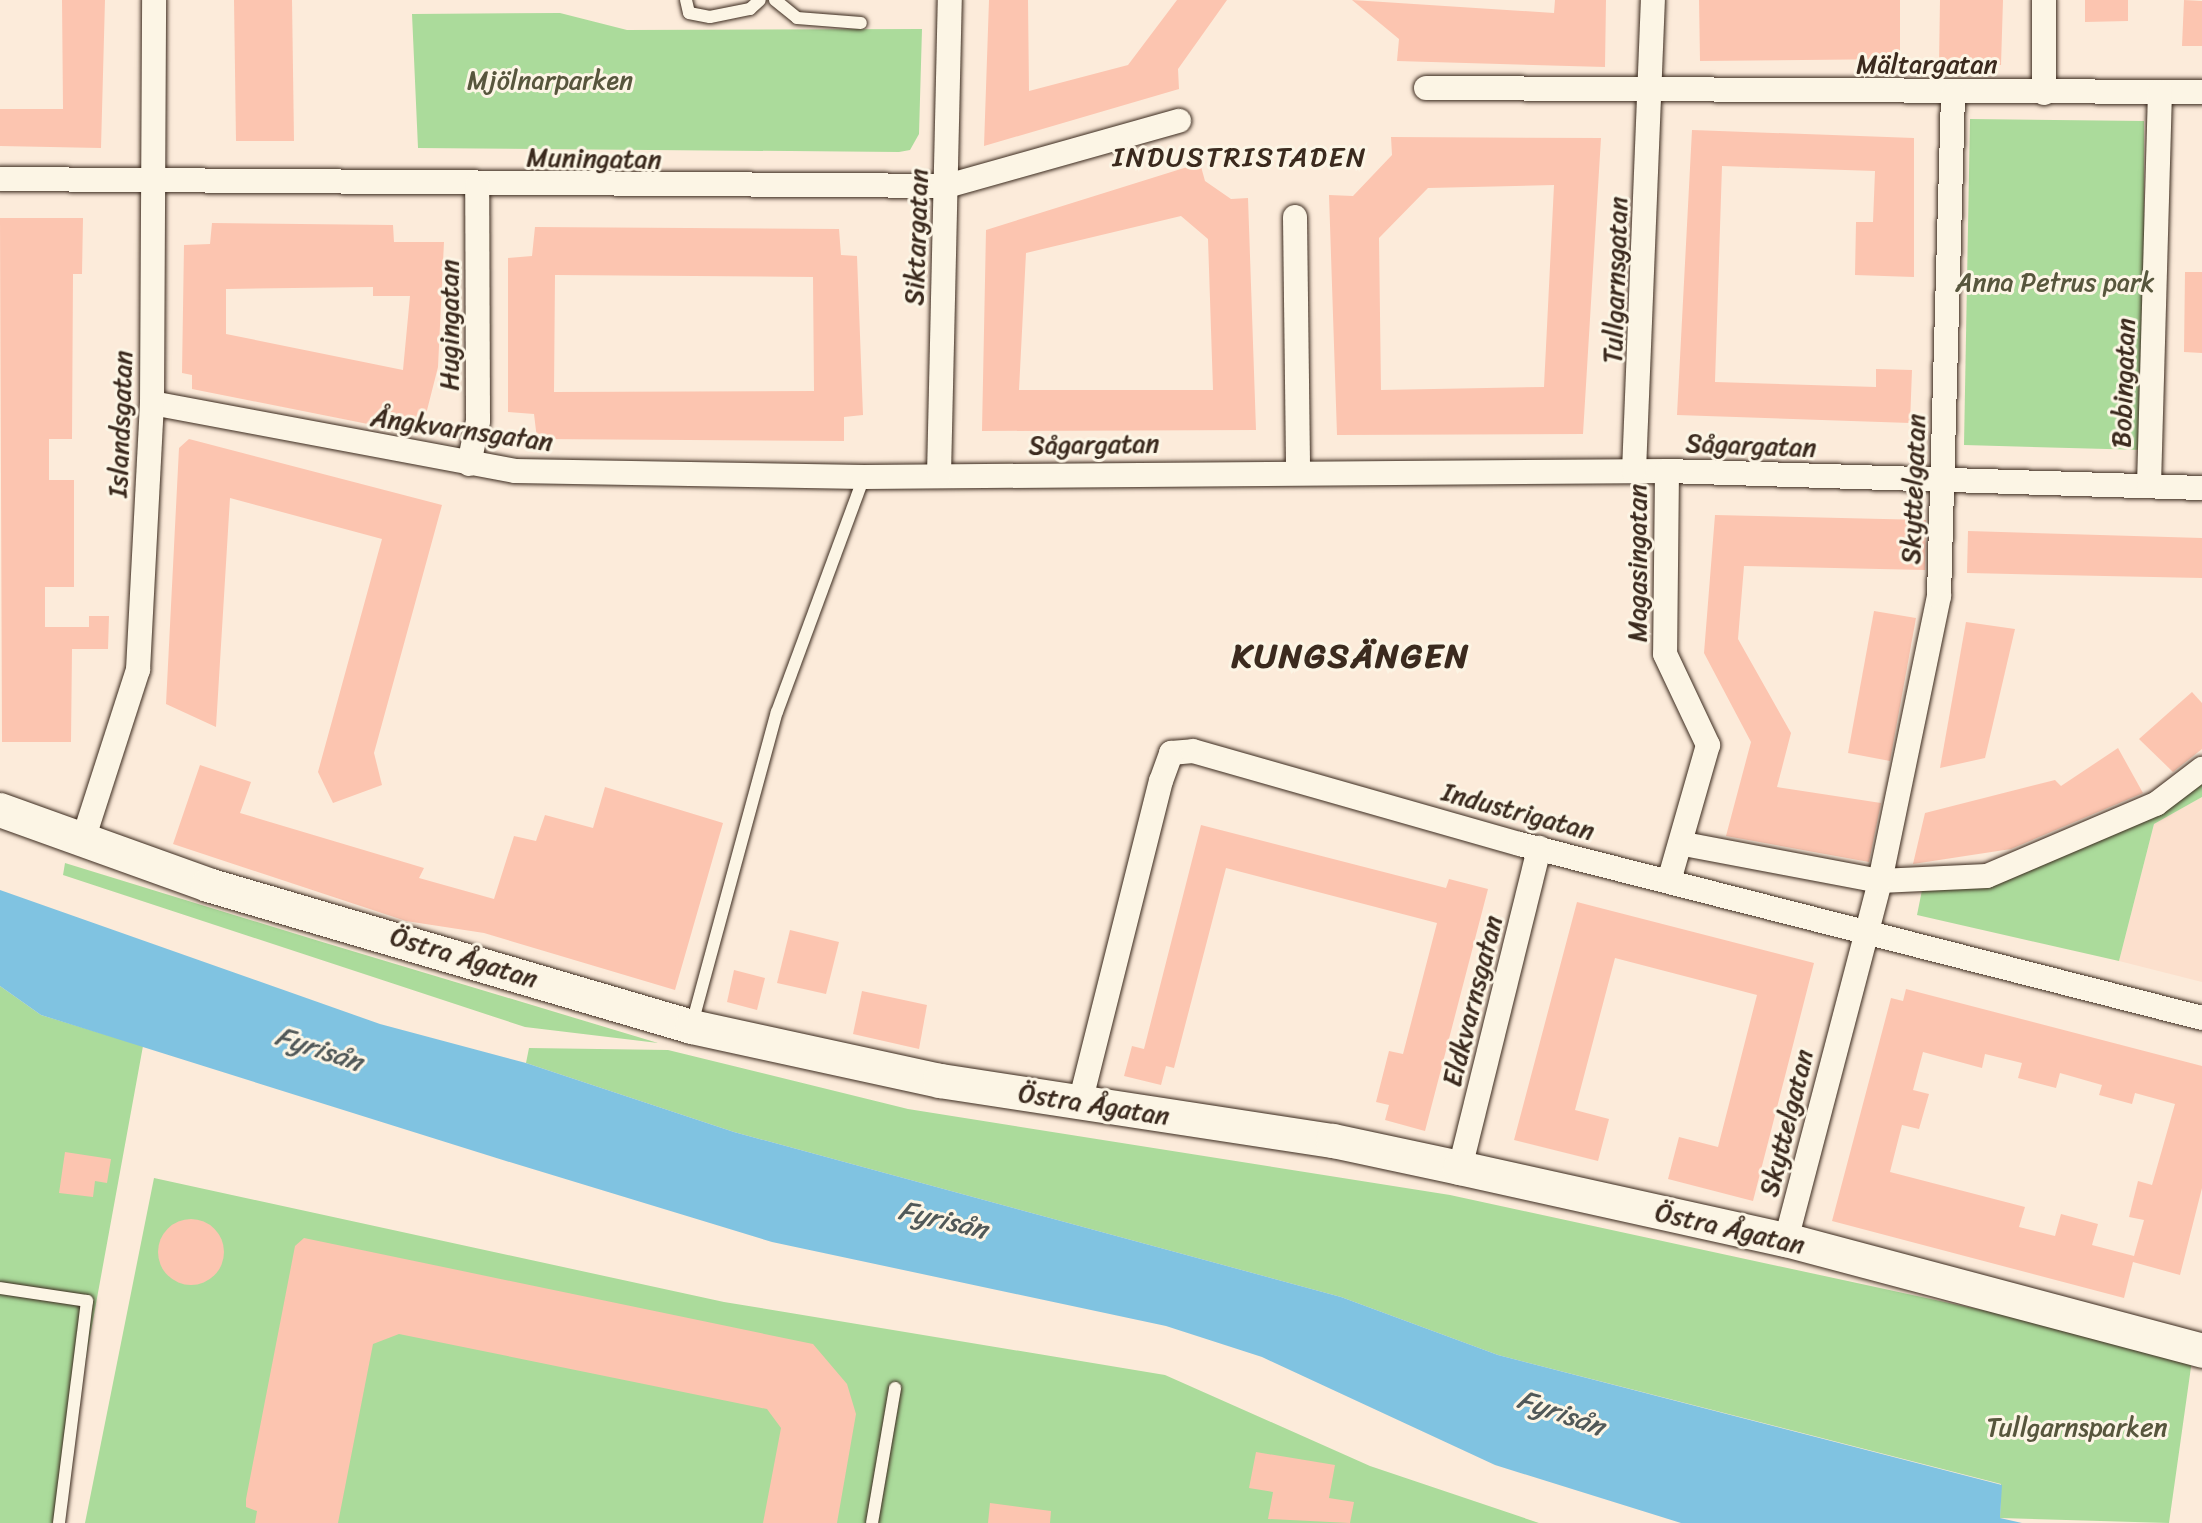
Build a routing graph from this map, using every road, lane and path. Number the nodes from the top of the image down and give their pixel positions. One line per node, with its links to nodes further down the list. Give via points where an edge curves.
1 (154, 0): 17 (street, Islandsgatan)
2 (686, 0): 3 (lane, via 689,13 710,17 750,9)
3 (760, 0)
4 (775, 0): 8 (lane, via 797,18)
5 (950, 0): 19 (street, Siktargatan)
6 (1653, 0): 10 (street, Tullgarnsgatan)
7 (2044, 0): 13 (street)
8 (861, 23)
9 (1426, 88): 10 (street)
10 (1652, 92): 14 (street, Mältargatan); 24 (street, Tullgarnsgatan)
11 (2160, 92): 12 (street, Mältargatan); 13 (street, Mältargatan); 29 (street, Bobingatan)
12 (2202, 92)
13 (2044, 93): 14 (street, Mältargatan)
14 (1953, 94): 28 (street, Skyttelgatan)
15 (1179, 121): 19 (street, Muningatan)
16 (0, 179): 17 (street, Muningatan)
17 (154, 182): 18 (street, Muningatan); 21 (street, Islandsgatan)
18 (477, 185): 19 (street, Muningatan); 22 (street, Hugingatan, via 478,421)
19 (947, 186): 26 (street, Siktargatan)
20 (1295, 217): 23 (street)
21 (152, 403): 22 (street, Ångkvarnsgatan); 33 (street, Islandsgatan, via 138,670)
22 (469, 464): 27 (street, Ångkvarnsgatan)
23 (1298, 469): 24 (street, Sågargatan); 26 (street, Sågargatan)
24 (1634, 471): 25 (street, Sågargatan)
25 (1667, 471): 28 (street, Sågargatan); 34 (street, Magasingatan, via 1665,654 1708,745)
26 (939, 475): 27 (street, Ångkvarnsgatan)
27 (864, 477): 40 (lane, via 777,712)
28 (1942, 480): 29 (street, Sågargatan); 37 (street, Skyttelgatan, via 1939,596)
29 (2149, 485): 30 (street, Sågargatan)
30 (2202, 488)
31 (2202, 769): 37 (street, via 2156,804 1987,876)
32 (0, 810): 33 (street, Östra Ågatan)
33 (83, 840): 40 (street, Östra Ågatan, via 208,885)
34 (1684, 844): 36 (street, Magasingatan); 37 (street)
35 (1539, 848): 36 (street, Industrigatan); 41 (street, Industrigatan, via 1193,751 1171,753); 42 (street, Eldkvarnsgatan)
36 (1669, 881): 38 (street, Industrigatan)
37 (1880, 881): 38 (street, Skyttelgatan)
38 (1865, 931): 39 (street, Industrigatan); 43 (street, Skyttelgatan)
39 (2202, 1018)
40 (692, 1027): 41 (street, Östra Ågatan)
41 (1080, 1103): 42 (street, Östra Ågatan)
42 (1460, 1168): 43 (street, Östra Ågatan)
43 (1786, 1240): 45 (street, Östra Ågatan)
44 (0, 1288): 47 (lane, via 87,1301)
45 (2202, 1351)
46 (895, 1388): 48 (lane)
47 (59, 1523)
48 (872, 1523)

